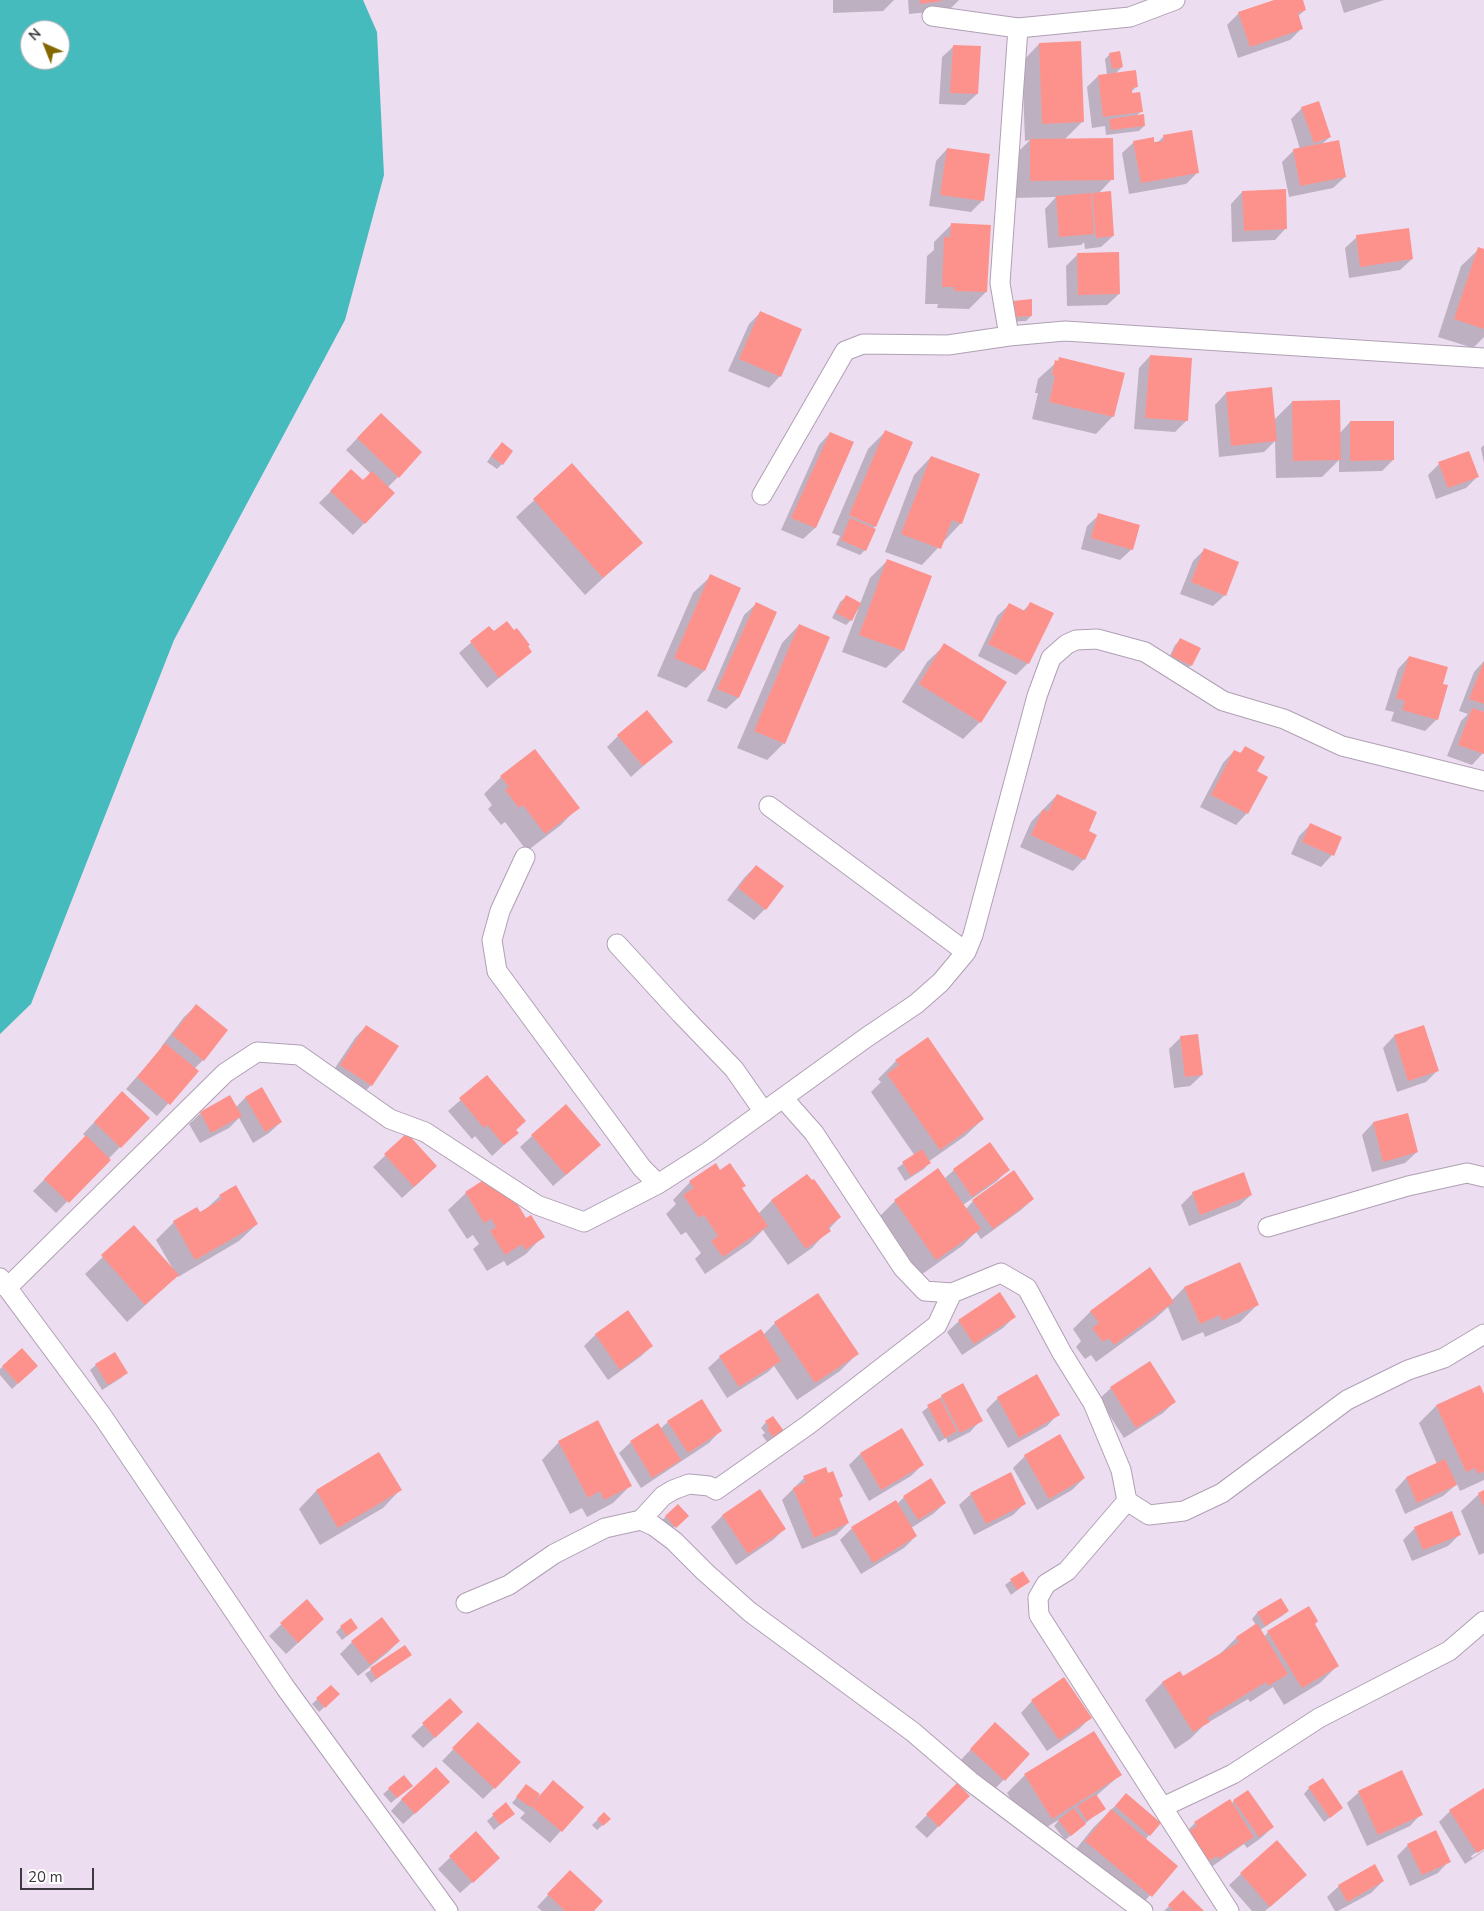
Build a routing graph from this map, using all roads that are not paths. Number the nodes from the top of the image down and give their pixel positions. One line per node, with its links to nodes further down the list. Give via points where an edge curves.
1 (1175, 0): 3 (street, via 1130,17)
2 (932, 16): 3 (street)
3 (1018, 28): 4 (street, via 1000,283)
4 (1008, 336): 5 (street, via 1065,331); 6 (street, via 948,345 863,344 845,351)
5 (1484, 358)
6 (762, 496)
7 (1484, 781): 11 (street, via 1342,746 1284,719 1223,701 1145,652 1097,639 1076,640 1066,644 1051,658 1037,696)
8 (769, 806): 11 (street)
9 (525, 858): 15 (street, via 500,912 492,940 497,971 642,1168)
10 (618, 944): 13 (street, via 734,1069)
11 (966, 952): 12 (street, via 941,982 916,1004)
12 (783, 1098): 13 (street); 18 (street, via 814,1133 903,1268 925,1291)
13 (764, 1112): 15 (street)
14 (1484, 1177): 16 (street, via 1466,1173 1408,1186)
15 (658, 1184): 17 (street, via 584,1222 537,1204 425,1132 390,1119 299,1055 257,1052 225,1074)
16 (1268, 1227)
17 (4, 1283): 25 (street, via 103,1417 285,1687)
18 (952, 1293): 20 (street, via 1002,1273 1027,1288 1093,1404 1121,1470); 21 (street, via 937,1325 808,1425 716,1490 689,1484 681,1487 663,1496)
19 (1484, 1334): 20 (street, via 1444,1358 1408,1370 1347,1400 1222,1492 1192,1507 1149,1515)
20 (1127, 1501): 24 (street, via 1067,1571 1046,1584 1038,1598 1039,1615)
21 (641, 1520): 22 (street, via 605,1528 554,1554 509,1585); 26 (street, via 674,1541 750,1612 913,1732 977,1786)
22 (466, 1603)
23 (1484, 1621): 24 (street, via 1449,1651 1319,1718 1234,1774)
24 (1163, 1807): 27 (street)
25 (448, 1911)
26 (1144, 1911)
27 (1229, 1911)

